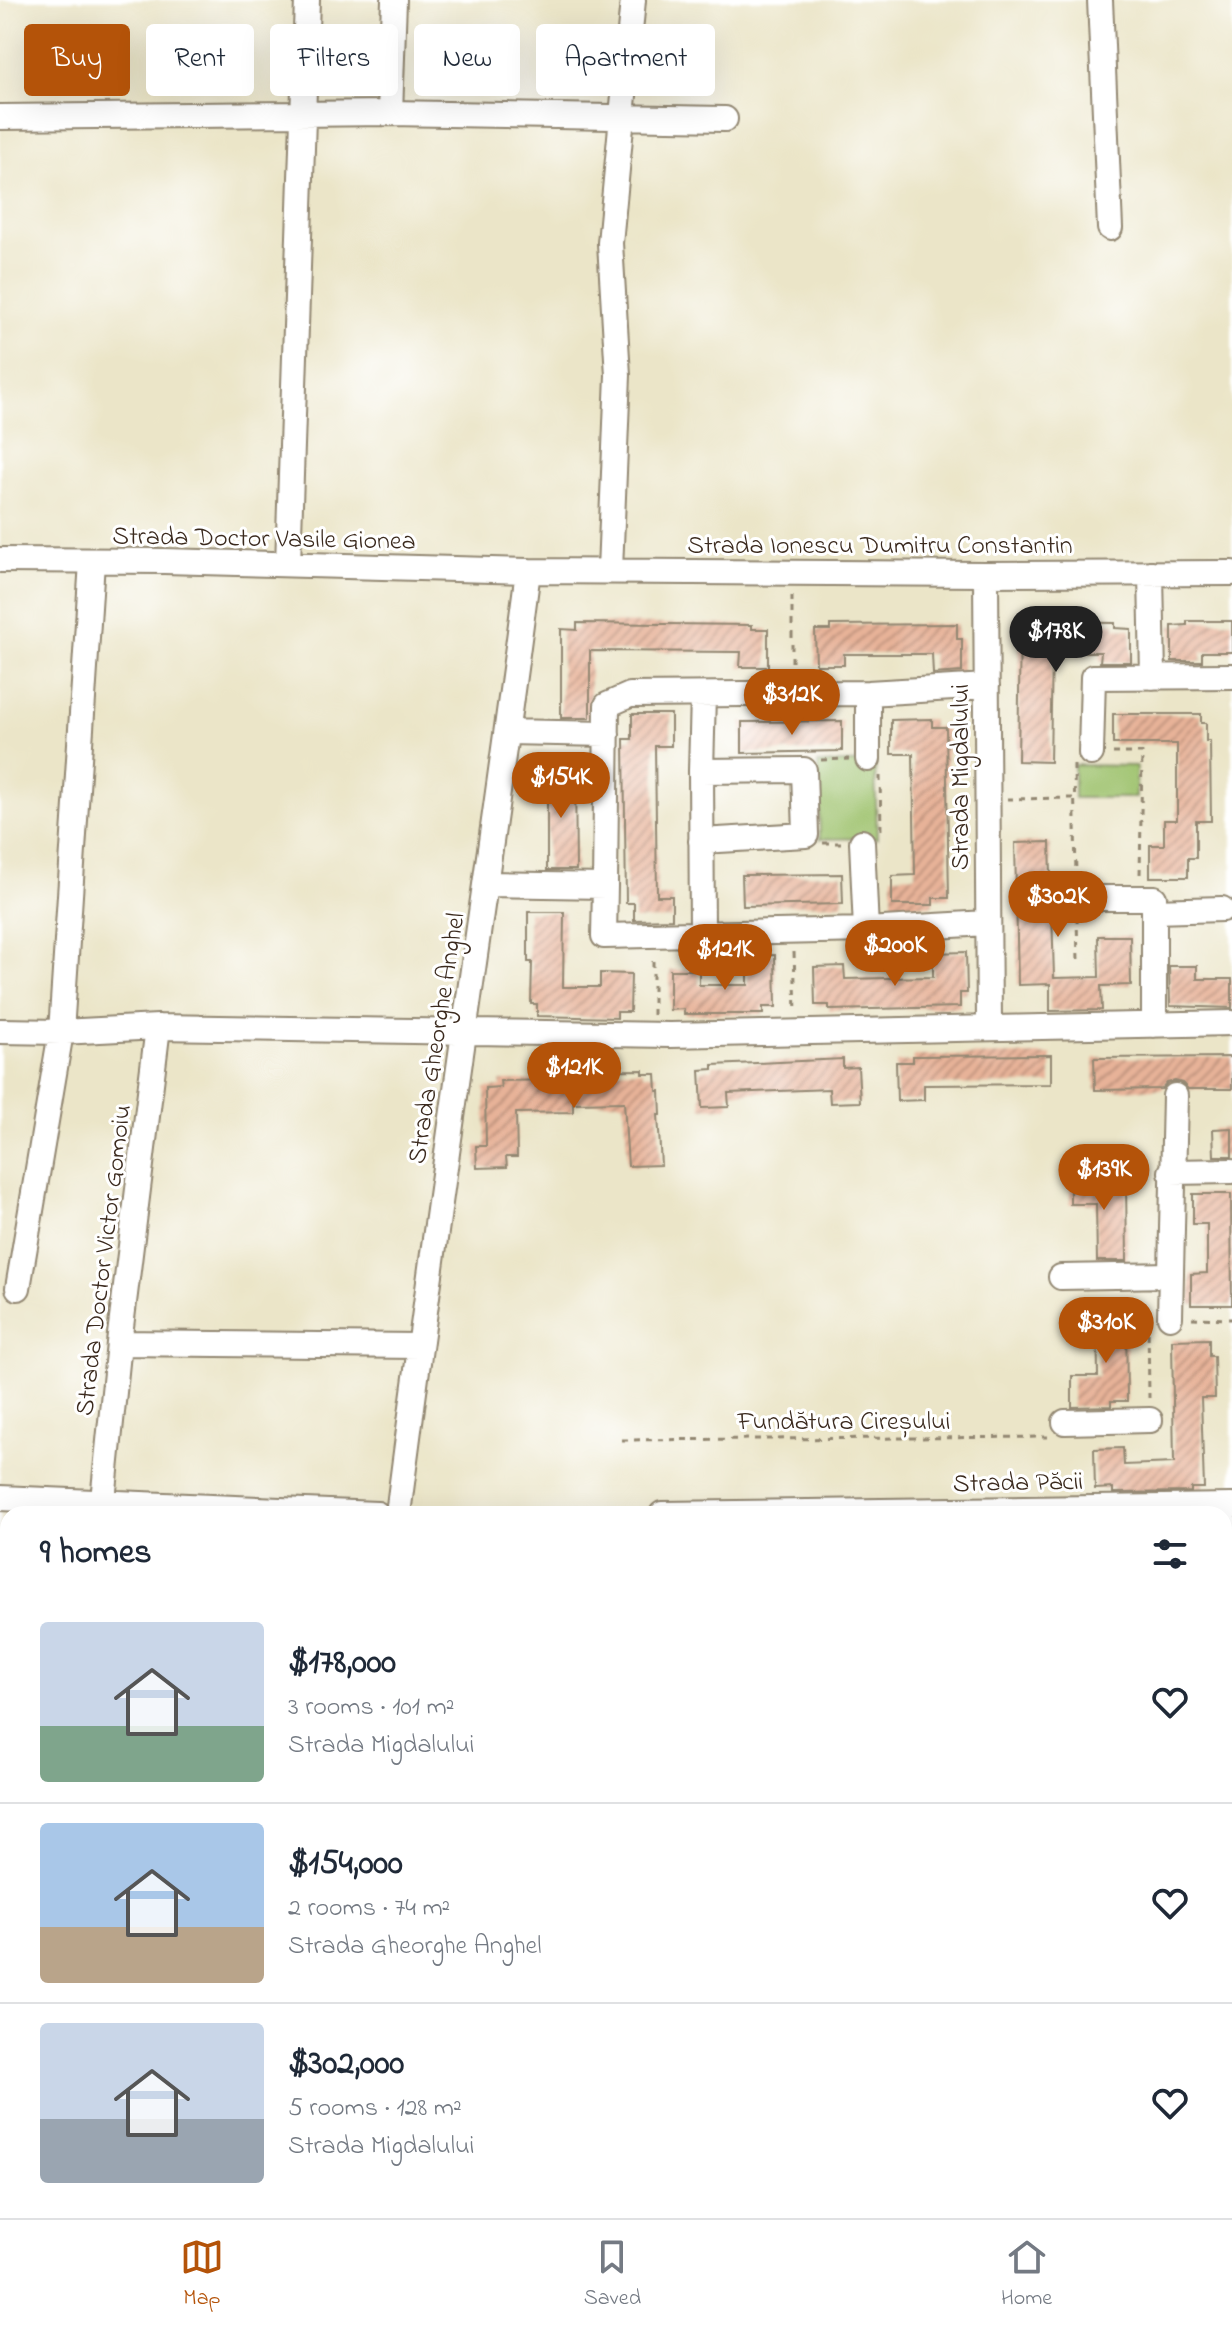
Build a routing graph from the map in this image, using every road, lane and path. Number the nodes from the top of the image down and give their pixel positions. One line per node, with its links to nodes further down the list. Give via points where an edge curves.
1 (307, 0): 6 (street)
2 (394, 0): 5 (street)
3 (633, 0): 8 (street)
4 (1100, 0): 10 (street)
5 (390, 113): 6 (street); 8 (street)
6 (303, 114): 7 (street); 13 (street)
7 (0, 117)
8 (622, 117): 9 (street); 14 (street, via 610,243 618,375)
9 (725, 119)
10 (1110, 228)
11 (0, 560): 12 (street, Strada Doctor Vasile Gionea)
12 (92, 562): 13 (street, Strada Doctor Vasile Gionea); 54 (street)
13 (288, 564): 15 (street, Strada Doctor Vasile Gionea)
14 (610, 570): 15 (street, Strada Ionescu Dumitru Constantin); 16 (street, Strada Ionescu Dumitru Constantin)
15 (528, 571): 26 (street, Strada Gheorghe Anghel)
16 (792, 572): 19 (street, Strada Ionescu Dumitru Constantin); 24 (path)
17 (1151, 573): 18 (street, Strada Ionescu Dumitru Constantin); 19 (street, Strada Ionescu Dumitru Constantin); 21 (street)
18 (1232, 573)
19 (986, 574): 22 (street, Strada Migdalului)
20 (1232, 676): 21 (street)
21 (1153, 677): 28 (street, via 1093,677)
22 (987, 686): 23 (street); 33 (street, Strada Migdalului)
23 (868, 693): 24 (street); 29 (street)
24 (792, 694): 25 (street)
25 (703, 695): 27 (street, via 630,695 607,705); 31 (street)
26 (507, 732): 27 (street); 37 (street, Strada Gheorghe Anghel)
27 (607, 734): 38 (street)
28 (1091, 753): 32 (path, via 1074,752); 40 (path, via 1142,753)
29 (868, 759): 30 (path, via 817,760); 36 (path, via 880,759 881,842)
30 (804, 770): 31 (street); 34 (street)
31 (701, 771): 35 (street)
32 (1074, 798): 33 (path); 39 (path)
33 (987, 799): 42 (street, Strada Migdalului)
34 (806, 835): 35 (street); 36 (path, via 817,843)
35 (701, 841): 45 (street)
36 (862, 842): 43 (street)
37 (487, 884): 38 (street); 53 (street, Strada Gheorghe Anghel)
38 (605, 886): 46 (street, via 604,936)
39 (1076, 898): 40 (street); 47 (path)
40 (1147, 904): 41 (street); 49 (street)
41 (1222, 909)
42 (987, 923): 43 (street); 51 (street, Strada Migdalului)
43 (866, 930): 44 (street)
44 (794, 931): 45 (street); 55 (path)
45 (702, 933): 46 (street)
46 (653, 934): 56 (path)
47 (1078, 961)
48 (1232, 1023): 49 (street)
49 (1154, 1025): 51 (street)
50 (158, 1027): 53 (street); 54 (street); 65 (street, Strada Doctor Victor Gomoiu)
51 (989, 1028): 55 (street)
52 (0, 1031): 54 (street)
53 (462, 1031): 56 (street); 66 (street, Strada Gheorghe Anghel)
54 (61, 1032): 62 (street)
55 (796, 1032): 56 (street)
56 (653, 1035)
57 (1175, 1096): 59 (street)
58 (1232, 1171): 59 (street)
59 (1171, 1172): 60 (street)
60 (1170, 1275): 61 (street); 63 (street)
61 (1061, 1277)
62 (18, 1288)
63 (1170, 1317): 64 (path); 67 (path, via 1148,1317)
64 (1232, 1319)
65 (119, 1343): 66 (street); 71 (street, Strada Doctor Victor Gomoiu)
66 (419, 1346): 73 (street, Strada Gheorghe Anghel)
67 (1150, 1420): 68 (street)
68 (1058, 1430): 69 (path, Fundătura Cireșului)
69 (622, 1440)
70 (0, 1498): 71 (street)
71 (103, 1500): 72 (street)
72 (220, 1506)
73 (399, 1506)

